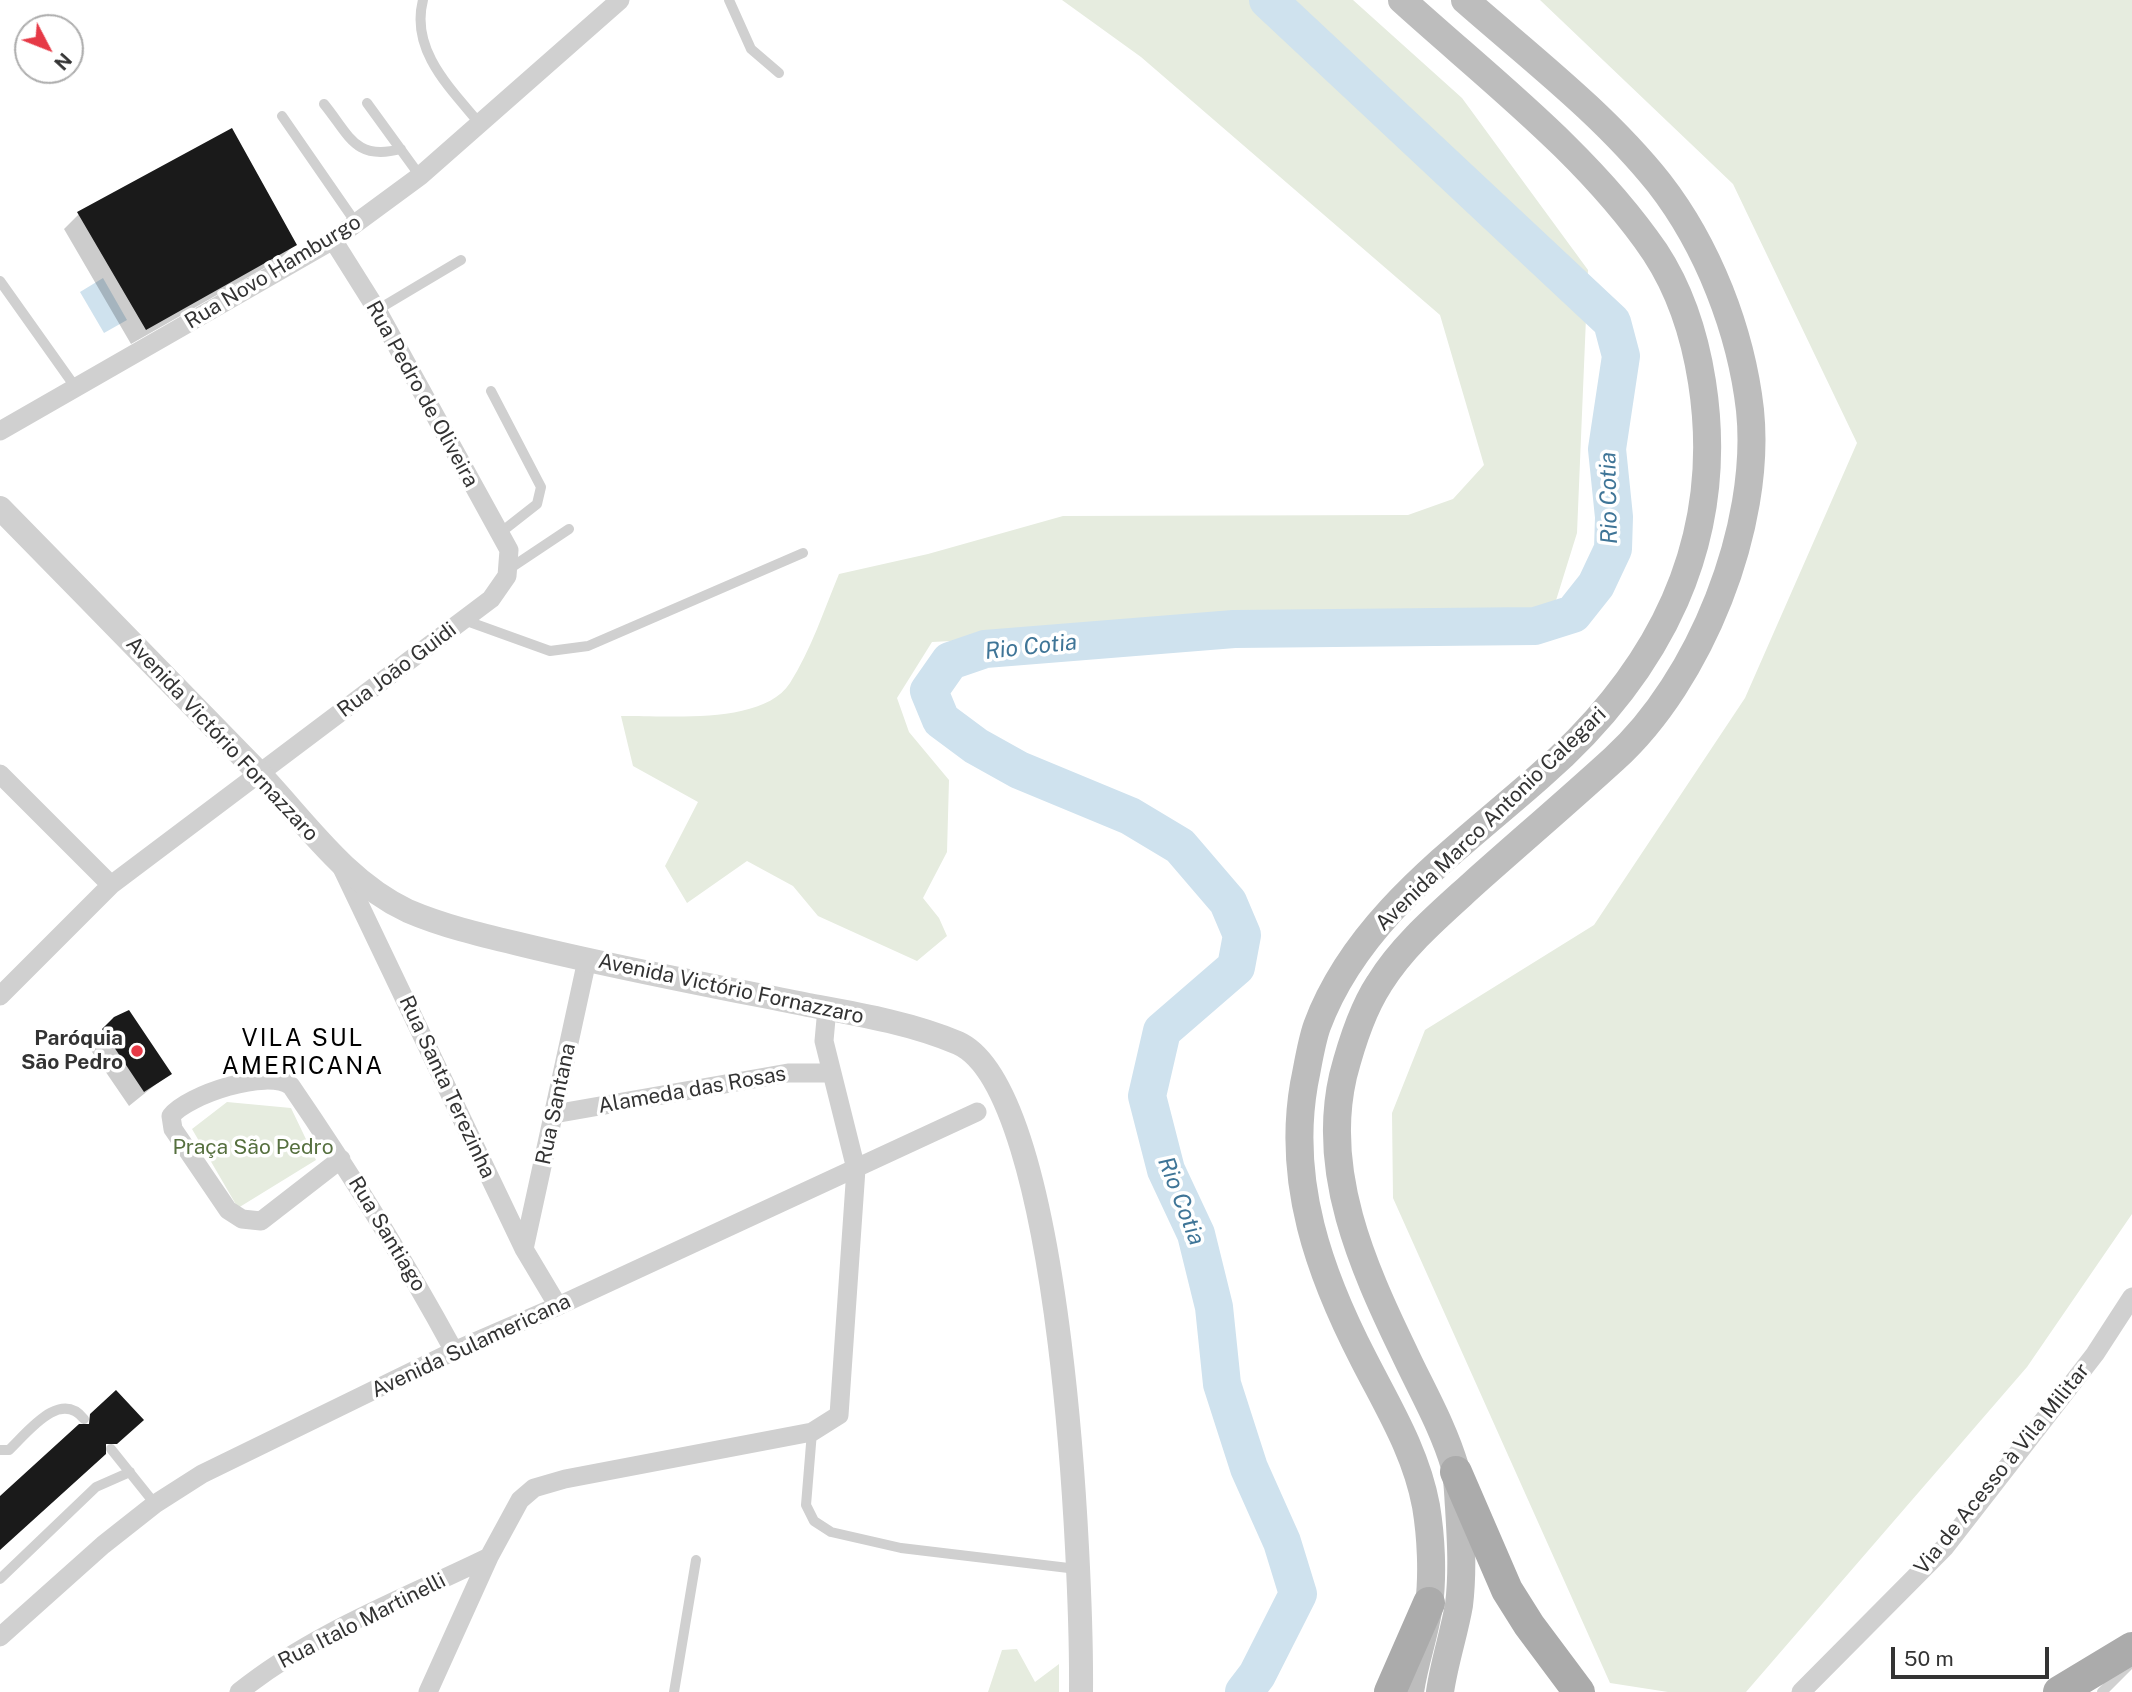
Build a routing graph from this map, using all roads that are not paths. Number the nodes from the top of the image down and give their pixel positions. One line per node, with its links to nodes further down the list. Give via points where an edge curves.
1 (423, 0): 10 (lane, via 419,16 425,53)
2 (621, 0): 10 (street, Rua Novo Hamburgo)
3 (729, 0): 6 (lane, via 751,49)
4 (1402, 0): 53 (main road, Avenida Marco Antonio Calegari, via 1577,159 1626,213 1658,257 1679,300 1697,349 1708,416 1708,474 1700,534 1677,597 1649,652 1603,712 1545,773 1454,850 1388,914 1346,968 1317,1027 1303,1088 1298,1160 1303,1197 1317,1253 1343,1318 1400,1427 1415,1466 1426,1506)
5 (1465, 0): 47 (main road, Avenida Marco Antonio Calegari, via 1615,133 1660,184 1695,237 1719,293 1739,350 1750,413 1748,471 1735,552 1690,664 1620,754 1424,927 1378,984 1342,1081 1336,1152 1347,1213)
6 (779, 73)
7 (368, 103): 11 (lane)
8 (324, 104): 11 (lane, via 369,154)
9 (282, 116): 13 (lane)
10 (480, 124): 12 (street, Rua Novo Hamburgo)
11 (401, 149): 12 (lane)
12 (420, 176): 13 (street, Rua Novo Hamburgo)
13 (356, 223): 14 (street, Rua Novo Hamburgo)
14 (332, 240): 17 (street, Rua Pedro de Oliveira); 18 (street, Rua Novo Hamburgo)
15 (461, 260): 17 (lane)
16 (0, 281): 18 (lane)
17 (377, 310): 23 (street, Rua Pedro de Oliveira)
18 (76, 388): 20 (street, Rua Novo Hamburgo)
19 (491, 391): 23 (lane, via 541,487 537,504)
20 (0, 431)
21 (0, 508): 26 (street, Avenida Victório Fornazzaro)
22 (569, 529): 23 (lane)
23 (506, 550): 25 (street, Rua João Guidi, via 491,599)
24 (803, 553): 25 (lane, via 588,646 550,651)
25 (464, 620): 26 (street, Rua João Guidi)
26 (259, 773): 28 (street, Avenida Victório Fornazzaro); 29 (street, Rua João Guidi)
27 (0, 774): 29 (street)
28 (341, 864): 30 (street, Avenida Victório Fornazzaro, via 404,909 457,929); 38 (street, Rua Santa Terezinha)
29 (111, 885): 31 (street, Rua João Guidi)
30 (587, 960): 32 (street, Avenida Victório Fornazzaro); 35 (street, Rua Santana)
31 (0, 996)
32 (827, 1008): 33 (street, via 824,1041); 51 (street, Avenida Victório Fornazzaro, via 963,1045 982,1061 1003,1094 1031,1181 1059,1335)
33 (831, 1073): 35 (street, Alameda das Rosas, via 788,1073); 37 (street)
34 (976, 1112): 37 (street, Avenida Sulamericana)
35 (554, 1114): 38 (street, Rua Santana)
36 (341, 1160): 36 (street, Rua Santiago, via 261,1221 242,1219 228,1210 173,1129 171,1116 222,1088 281,1081 291,1086); 41 (street, Rua Santiago, via 403,1257)
37 (856, 1169): 40 (street, Avenida Sulamericana); 43 (street, via 839,1415)
38 (524, 1249): 40 (street, Rua Santa Terezinha)
39 (2132, 1297): 65 (street, Via de Acesso à Vila Militar, via 2095,1354 1945,1547)
40 (558, 1306): 41 (street, Avenida Sulamericana)
41 (454, 1351): 48 (street, Avenida Sulamericana, via 202,1474)
42 (84, 1419): 45 (lane, via 67,1408 53,1410 9,1450)
43 (812, 1432): 49 (street, via 534,1488 520,1500); 51 (lane, via 806,1505 814,1521 831,1532 901,1548)
44 (111, 1449): 46 (lane)
45 (0, 1450)
46 (130, 1472): 48 (lane); 52 (lane, via 96,1488)
47 (1456, 1472): 63 (main road, Avenida Marco Antonio Calegari, via 1462,1553 1458,1608); 64 (main road, via 1507,1590)
48 (155, 1504): 54 (street, Avenida Sulamericana)
49 (489, 1558): 57 (street, Rua Italo Martinelli, via 317,1640 269,1667); 58 (street)
50 (696, 1560): 59 (lane)
51 (1080, 1570): 60 (street, Avenida Victório Fornazzaro)
52 (1, 1579)
53 (1429, 1603): 61 (main road); 62 (main road, Avenida Marco Antonio Calegari)
54 (0, 1637)
55 (2132, 1648): 66 (main road)
56 (2132, 1662): 67 (lane)
57 (239, 1692)
58 (428, 1692)
59 (674, 1692)
60 (1082, 1692)
61 (1390, 1692)
62 (1410, 1692)
63 (1440, 1692)
64 (1580, 1692)
65 (1801, 1692)
66 (2059, 1692)
67 (2102, 1692)

